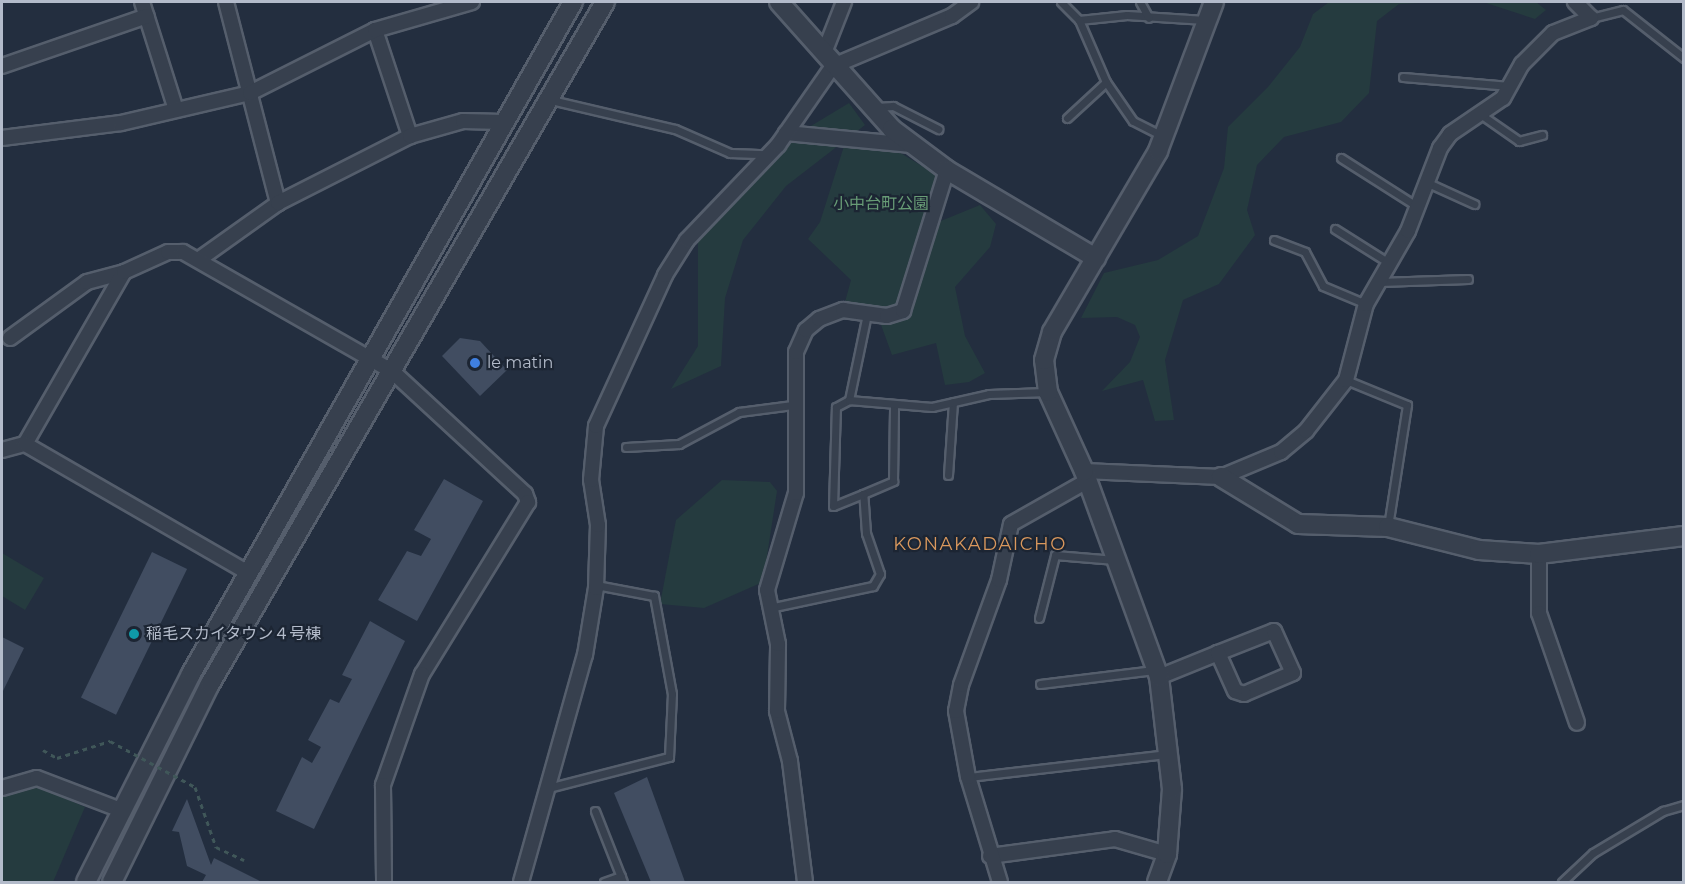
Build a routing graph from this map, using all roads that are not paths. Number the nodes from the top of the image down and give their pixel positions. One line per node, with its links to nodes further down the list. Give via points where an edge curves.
1 (142, 2): 13 (street)
2 (226, 2): 25 (street)
3 (472, 2): 18 (street)
4 (573, 2): 31 (street)
5 (605, 2): 26 (street)
6 (779, 2): 20 (street)
7 (844, 2): 20 (street)
8 (971, 2): 20 (street, via 952,16)
9 (1061, 2): 16 (lane)
10 (1140, 2): 14 (lane)
11 (1214, 2): 17 (street)
12 (1575, 2): 15 (street)
13 (147, 16): 21 (street); 28 (street)
14 (1149, 18): 16 (lane); 17 (lane)
15 (1591, 18): 19 (lane, via 1623,10); 24 (street, via 1553,33)
16 (1079, 20): 23 (lane)
17 (1205, 20): 36 (street)
18 (375, 30): 25 (street); 35 (street)
19 (1683, 58)
20 (828, 60): 27 (street); 33 (street)
21 (2, 66)
22 (1404, 77): 24 (lane)
23 (1106, 82): 30 (lane); 36 (lane, via 1133,121)
24 (1510, 86): 29 (street)
25 (250, 93): 28 (street); 43 (street)
26 (549, 100): 39 (lane, via 675,129 730,153); 58 (street)
27 (871, 108): 32 (lane, via 893,106); 38 (street)
28 (177, 110): 37 (street, via 121,123)
29 (1483, 116): 34 (lane, via 1519,141); 42 (street, via 1450,134)
30 (1067, 118)
31 (503, 122): 35 (street, via 464,121); 57 (street)
32 (938, 129)
33 (786, 133): 38 (street); 39 (street)
34 (1542, 135)
35 (410, 136): 43 (street)
36 (1163, 137): 49 (street)
37 (2, 138)
38 (911, 145): 41 (street)
39 (770, 154): 77 (street, via 687,240 664,275 604,403 592,452)
40 (1341, 159): 45 (lane)
41 (947, 170): 49 (street); 55 (street, via 903,311)
42 (1428, 183): 44 (lane); 45 (street)
43 (278, 203): 48 (street)
44 (1474, 204)
45 (1418, 207): 50 (street)
46 (1335, 229): 50 (lane)
47 (1274, 240): 54 (lane, via 1305,252 1323,286)
48 (201, 258): 51 (street, via 168,252); 57 (street)
49 (1096, 258): 60 (street, via 1052,332 1044,360)
50 (1389, 263): 53 (street)
51 (124, 272): 56 (street, via 87,282); 65 (street)
52 (1468, 279): 53 (lane)
53 (1376, 282): 54 (street)
54 (1366, 304): 59 (street)
55 (867, 314): 61 (lane); 63 (street, via 843,310 806,330 796,352)
56 (10, 338)
57 (370, 358): 58 (street); 76 (street)
58 (393, 372): 95 (street, via 210,684); 96 (street, via 528,502 422,674 383,785)
59 (1346, 380): 70 (street, via 1325,411 1281,452); 72 (lane, via 1407,405)
60 (1048, 392): 62 (lane, via 989,394); 69 (street)
61 (849, 400): 64 (lane); 71 (lane, via 837,407 833,506)
62 (953, 402): 64 (lane); 68 (lane)
63 (793, 405): 66 (lane, via 739,412 679,444); 78 (street, via 796,493 767,590)
64 (894, 405): 71 (lane, via 892,482)
65 (25, 444): 67 (street); 76 (street)
66 (627, 447)
67 (2, 450)
68 (948, 475)
69 (1086, 476): 70 (street); 75 (street); 85 (street, via 1011,524 956,711)
70 (1221, 477): 72 (street, via 1298,524)
71 (863, 494): 78 (lane, via 866,533 880,574 873,586)
72 (1388, 526): 74 (street, via 1479,550)
73 (1683, 536): 74 (street)
74 (1539, 554): 83 (street, via 1539,613)
75 (1115, 561): 79 (lane, via 1055,555); 81 (street)
76 (248, 573): 89 (street)
77 (596, 585): 87 (street, via 585,655); 87 (lane, via 654,596 672,694 669,757)
78 (774, 607): 99 (street, via 777,711 790,761)
79 (1039, 618)
80 (1218, 653): 80 (street, via 1274,631 1293,673 1244,694 1235,691); 81 (street)
81 (1157, 673): 82 (lane); 84 (street)
82 (1040, 684)
83 (1577, 723)
84 (1167, 753): 85 (lane); 91 (street, via 1172,789)
85 (968, 777): 92 (street)
86 (2, 788): 89 (street, via 37,777)
87 (548, 788): 97 (street)
88 (1683, 805): 102 (lane, via 1663,811 1593,853)
89 (118, 809): 94 (street)
90 (595, 811): 93 (lane)
91 (1167, 854): 92 (street, via 1115,839); 101 (street)
92 (990, 856): 100 (street)
93 (622, 879): 98 (lane)
94 (86, 882)
95 (112, 882)
96 (384, 882)
97 (521, 882)
98 (604, 882)
99 (805, 882)
100 (1000, 882)
101 (1157, 882)
102 (1563, 882)

